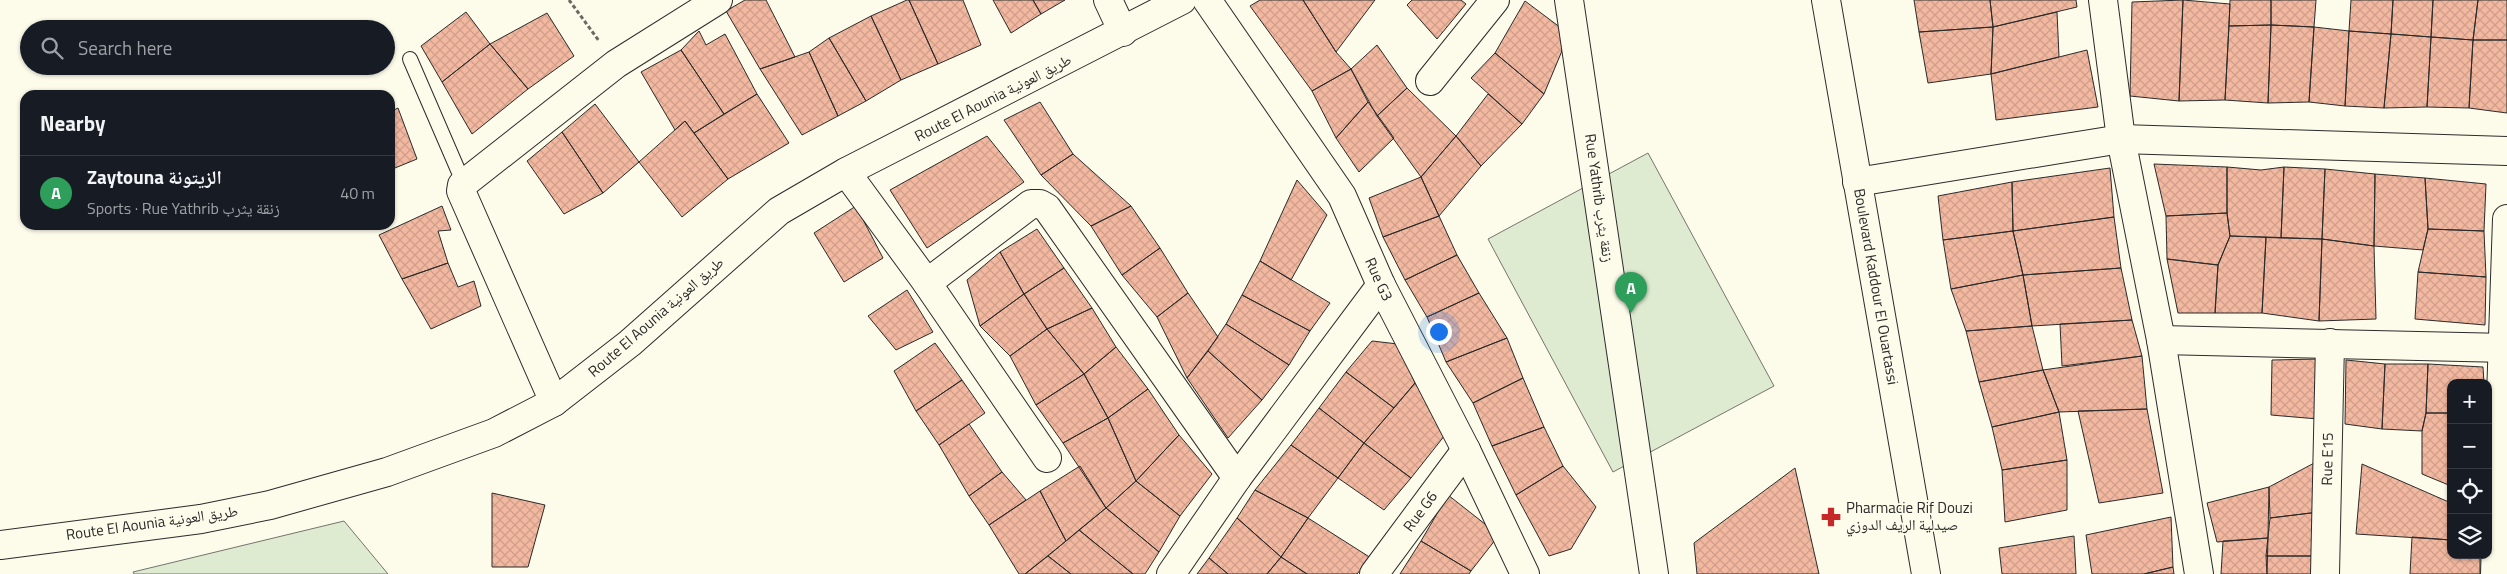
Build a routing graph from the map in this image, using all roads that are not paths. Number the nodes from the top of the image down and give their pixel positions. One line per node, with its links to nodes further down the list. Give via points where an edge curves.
1 (718, 0): 16 (street, via 616,64)
2 (1108, 0): 9 (street)
3 (1182, 0): 9 (street, Route El Aounia طريق العونية)
4 (1208, 0): 19 (street, Rue G3, via 1342,196)
5 (1495, 0): 11 (street)
6 (1569, 0): 31 (street, Rue Yathrib زنقة يثرب)
7 (1826, 0): 15 (street, Boulevard Kaddour El Ouartassi)
8 (2103, 0): 12 (street)
9 (1123, 32): 14 (street, Route El Aounia طريق العونية)
10 (410, 59): 16 (lane)
11 (1430, 81)
12 (2121, 139): 13 (street); 15 (street); 20 (street)
13 (2507, 151)
14 (846, 172): 18 (street); 23 (street, Route El Aounia طريق العونية, via 780,211 630,343)
15 (1857, 182): 32 (street, Boulevard Kaddour El Ouartassi)
16 (464, 184): 23 (street, via 461,191)
17 (2507, 219): 22 (street)
18 (927, 283): 25 (street); 26 (street, via 1031,204 1040,204 1046,208)
19 (1381, 285): 24 (street, Rue G3); 26 (street)
20 (2161, 340): 21 (street); 33 (street)
21 (2330, 343): 22 (street); 34 (street, Rue E15)
22 (2505, 348): 35 (street)
23 (554, 402): 27 (street, Route El Aounia طريق العونية, via 494,433 396,468 270,504 201,519)
24 (1466, 450): 29 (street, Rue G6); 30 (street, Rue G3)
25 (1046, 458)
26 (1237, 478): 28 (street)
27 (0, 545)
28 (1171, 574)
29 (1374, 574)
30 (1525, 574)
31 (1654, 574)
32 (1926, 574)
33 (2199, 574)
34 (2325, 574)
35 (2495, 574)

